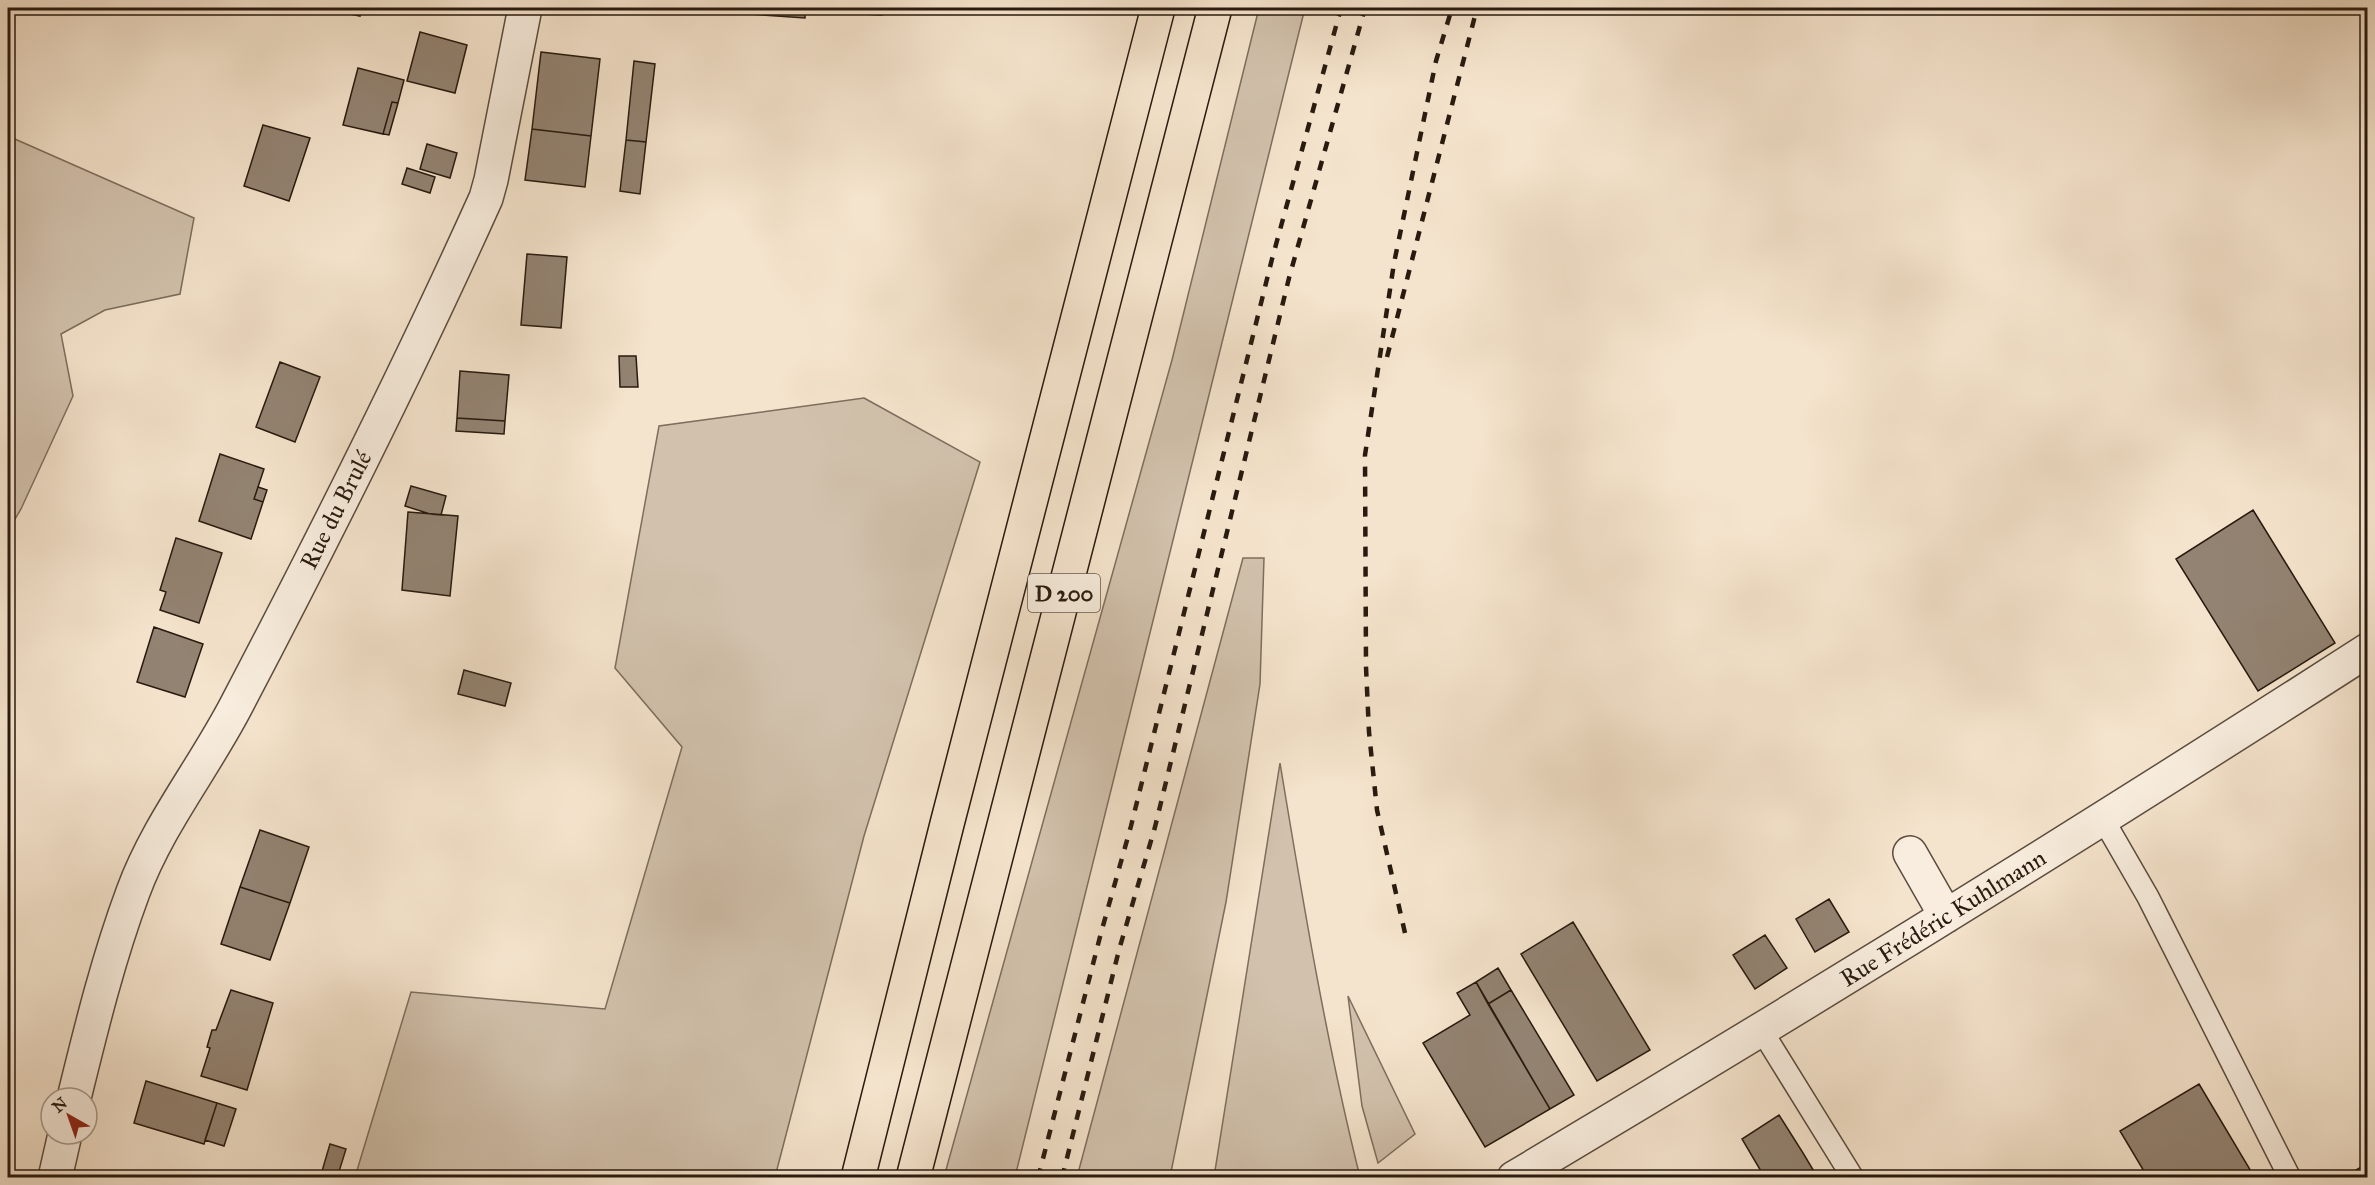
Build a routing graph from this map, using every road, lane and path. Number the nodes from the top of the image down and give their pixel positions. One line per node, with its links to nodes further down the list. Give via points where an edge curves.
1 (525, 8): 9 (street, Rue du Brulé, via 486,198 353,476 247,684 154,844 133,892 100,994)
2 (1158, 8): 12 (highway, D 200)
3 (1215, 8): 13 (highway, D 200)
4 (2367, 650): 5 (street, Rue Frédéric Kuhlmann)
5 (2103, 819): 7 (street, Rue Frédéric Kuhlmann); 16 (lane, via 2148,897)
6 (1910, 853): 7 (street)
7 (1946, 916): 8 (street, Rue Frédéric Kuhlmann)
8 (1762, 1030): 14 (street, Rue Frédéric Kuhlmann); 15 (lane)
9 (77, 1086)
10 (62, 1146): 11 (street)
11 (55, 1178)
12 (858, 1178)
13 (913, 1178)
14 (1514, 1178)
15 (1853, 1178)
16 (2290, 1178)

